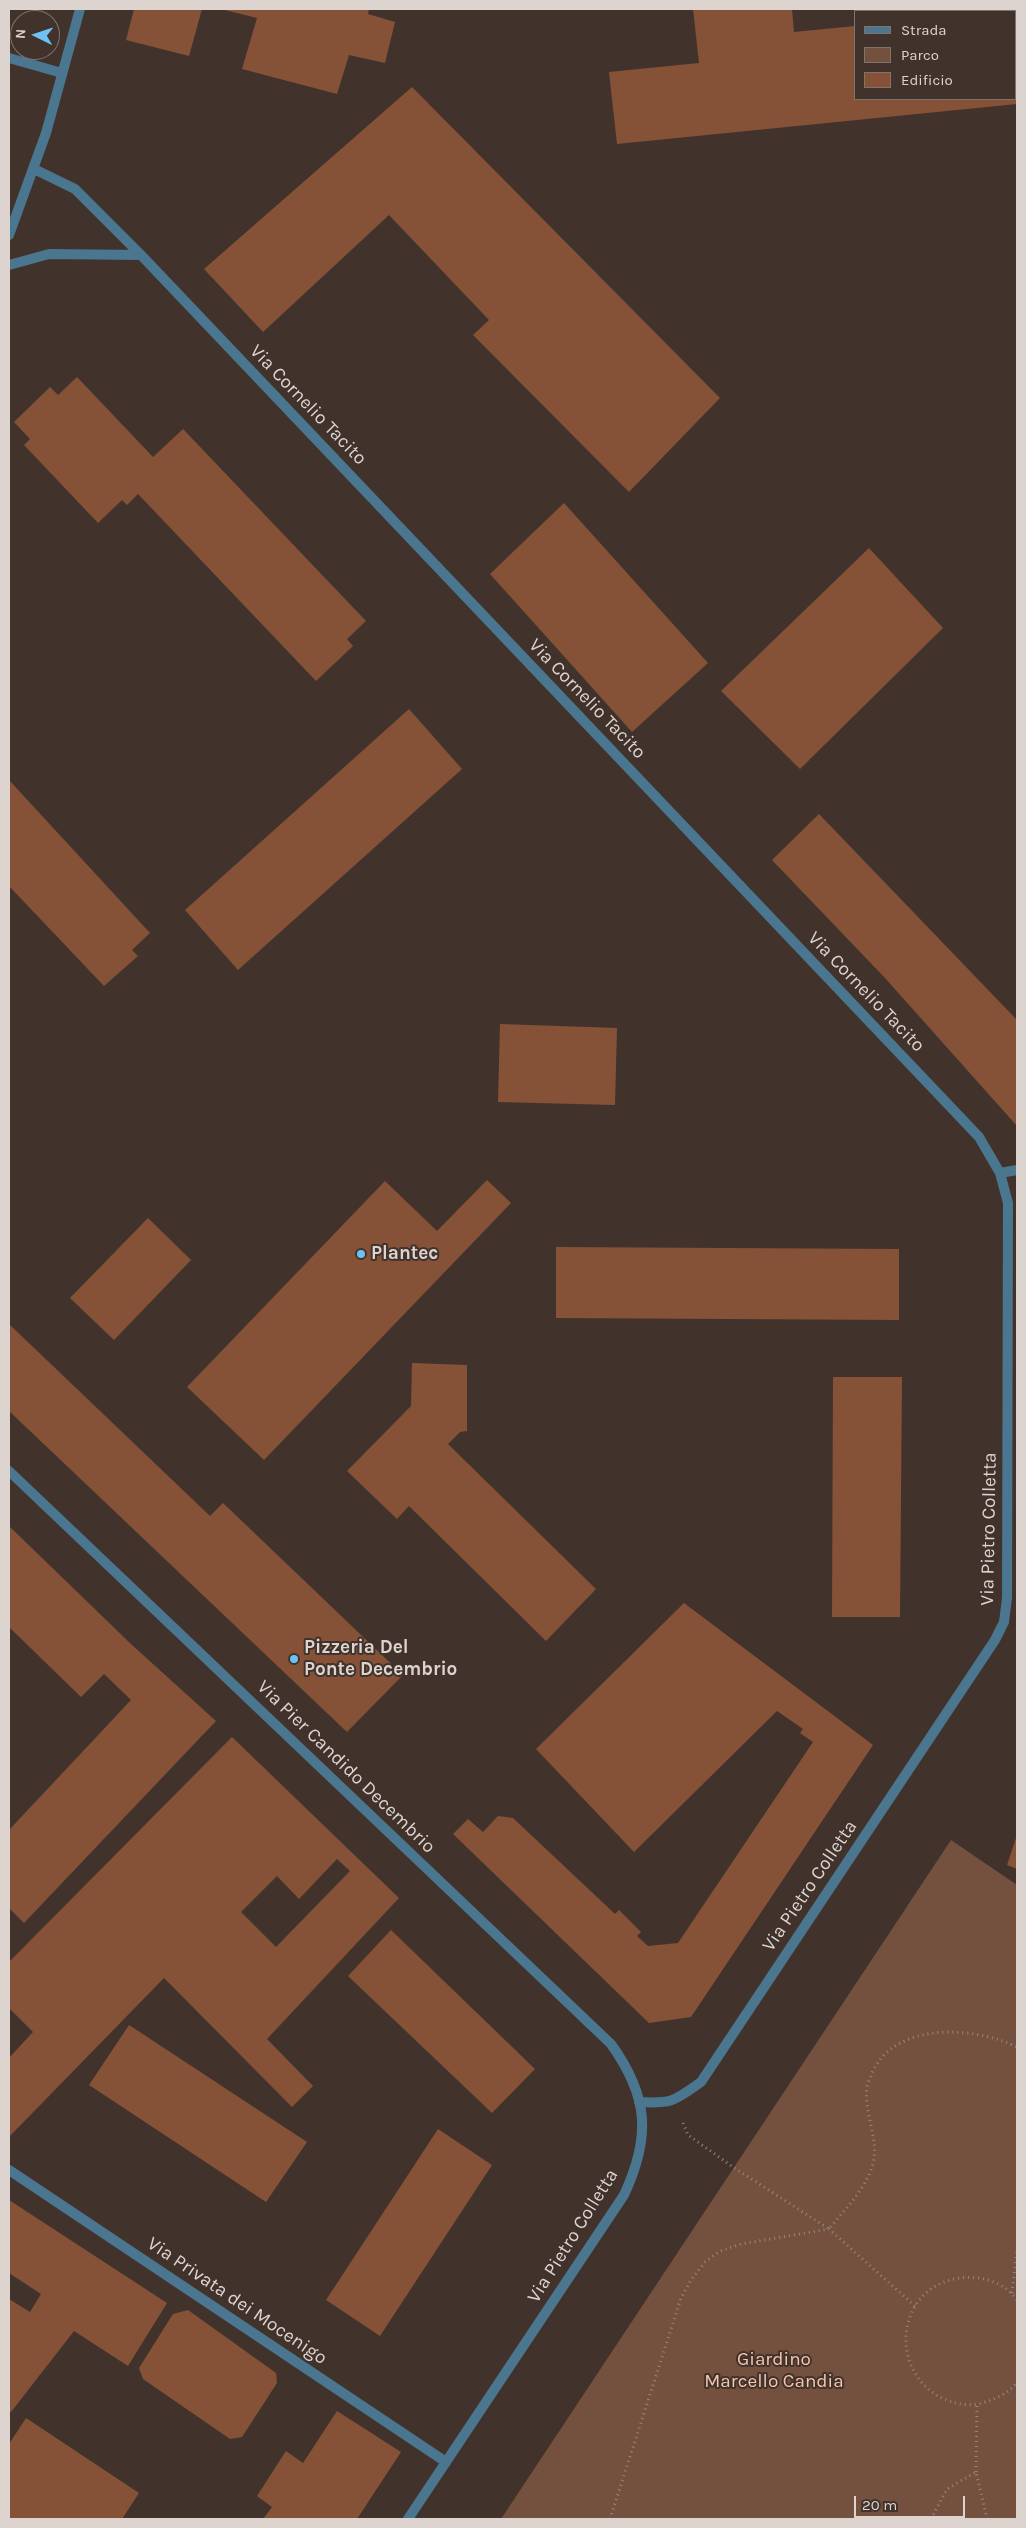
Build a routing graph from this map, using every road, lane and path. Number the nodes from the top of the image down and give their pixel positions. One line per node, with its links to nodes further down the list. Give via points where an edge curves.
1 (80, 9): 3 (street)
2 (9, 58): 3 (street)
3 (62, 73): 4 (street)
4 (34, 169): 5 (street); 6 (street, Via Cornelio Tacito, via 75,189)
5 (9, 236)
6 (141, 255): 7 (street, via 49,254); 9 (street, Via Cornelio Tacito, via 979,1136)
7 (9, 265)
8 (1017, 1170): 9 (street)
9 (1000, 1172): 12 (street, Via Pietro Colletta, via 1008,1203 1007,1598 1004,1622 701,2082 675,2101)
10 (9, 1471): 12 (street, Via Pier Candido Decembrio, via 611,2044 633,2081)
11 (1017, 2048): 15 (path, via 970,2034 943,2033 906,2039 887,2050 867,2087 873,2164 866,2184)
12 (639, 2102): 22 (street, Via Pietro Colletta, via 642,2146 624,2195)
13 (682, 2120): 15 (path, via 688,2135)
14 (9, 2170): 22 (street, Via Privata dei Mocenigo)
15 (829, 2229): 19 (path); 25 (path, via 741,2244 720,2251 705,2262 691,2280 681,2298)
16 (1017, 2251): 17 (path)
17 (1012, 2293): 18 (path); 19 (path, via 993,2281 971,2276 950,2279 930,2290)
18 (1017, 2300)
19 (915, 2306): 21 (path, via 907,2325 904,2346 921,2384 937,2397 956,2404)
20 (1017, 2382): 21 (path, via 997,2398)
21 (977, 2404): 23 (path)
22 (446, 2462): 24 (street, Via Pietro Colletta)
23 (976, 2472): 26 (path, via 947,2489); 27 (path)
24 (408, 2519)
25 (610, 2519)
26 (931, 2519)
27 (986, 2519)

